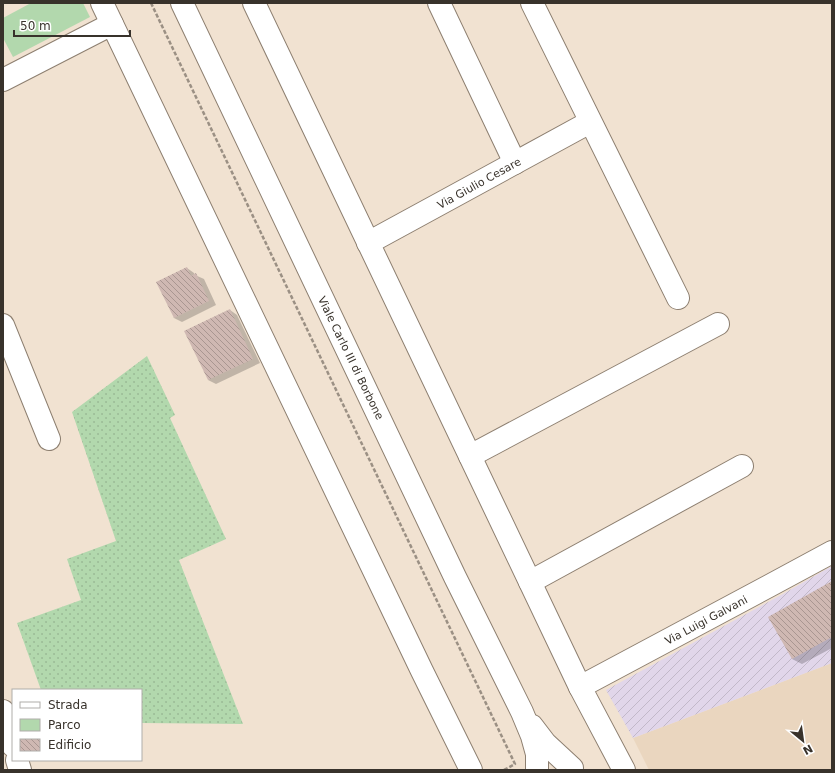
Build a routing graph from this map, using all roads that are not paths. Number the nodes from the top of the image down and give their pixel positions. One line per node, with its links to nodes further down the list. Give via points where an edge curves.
1 (102, 3): 6 (street)
2 (182, 3): 21 (street, Viale Carlo III di Borbone)
3 (254, 3): 10 (street)
4 (439, 3): 9 (street)
5 (532, 3): 8 (street)
6 (112, 24): 7 (street); 24 (street)
7 (3, 80)
8 (590, 122): 9 (street, Via Giulio Cesare); 11 (street)
9 (515, 163): 10 (street, Via Giulio Cesare)
10 (368, 243): 15 (street)
11 (678, 298)
12 (718, 324): 15 (street)
13 (3, 325): 14 (street)
14 (49, 439)
15 (470, 456): 18 (street)
16 (742, 466): 18 (street)
17 (832, 552): 19 (street, Via Luigi Galvani)
18 (530, 582): 19 (street)
19 (580, 687): 26 (street)
20 (3, 711): 22 (street)
21 (522, 712): 23 (street, Viale Carlo III di Borbone, via 545,743); 25 (street, Viale Carlo III di Borbone, via 537,754)
22 (12, 742)
23 (571, 769)
24 (471, 770)
25 (537, 770)
26 (624, 770)

